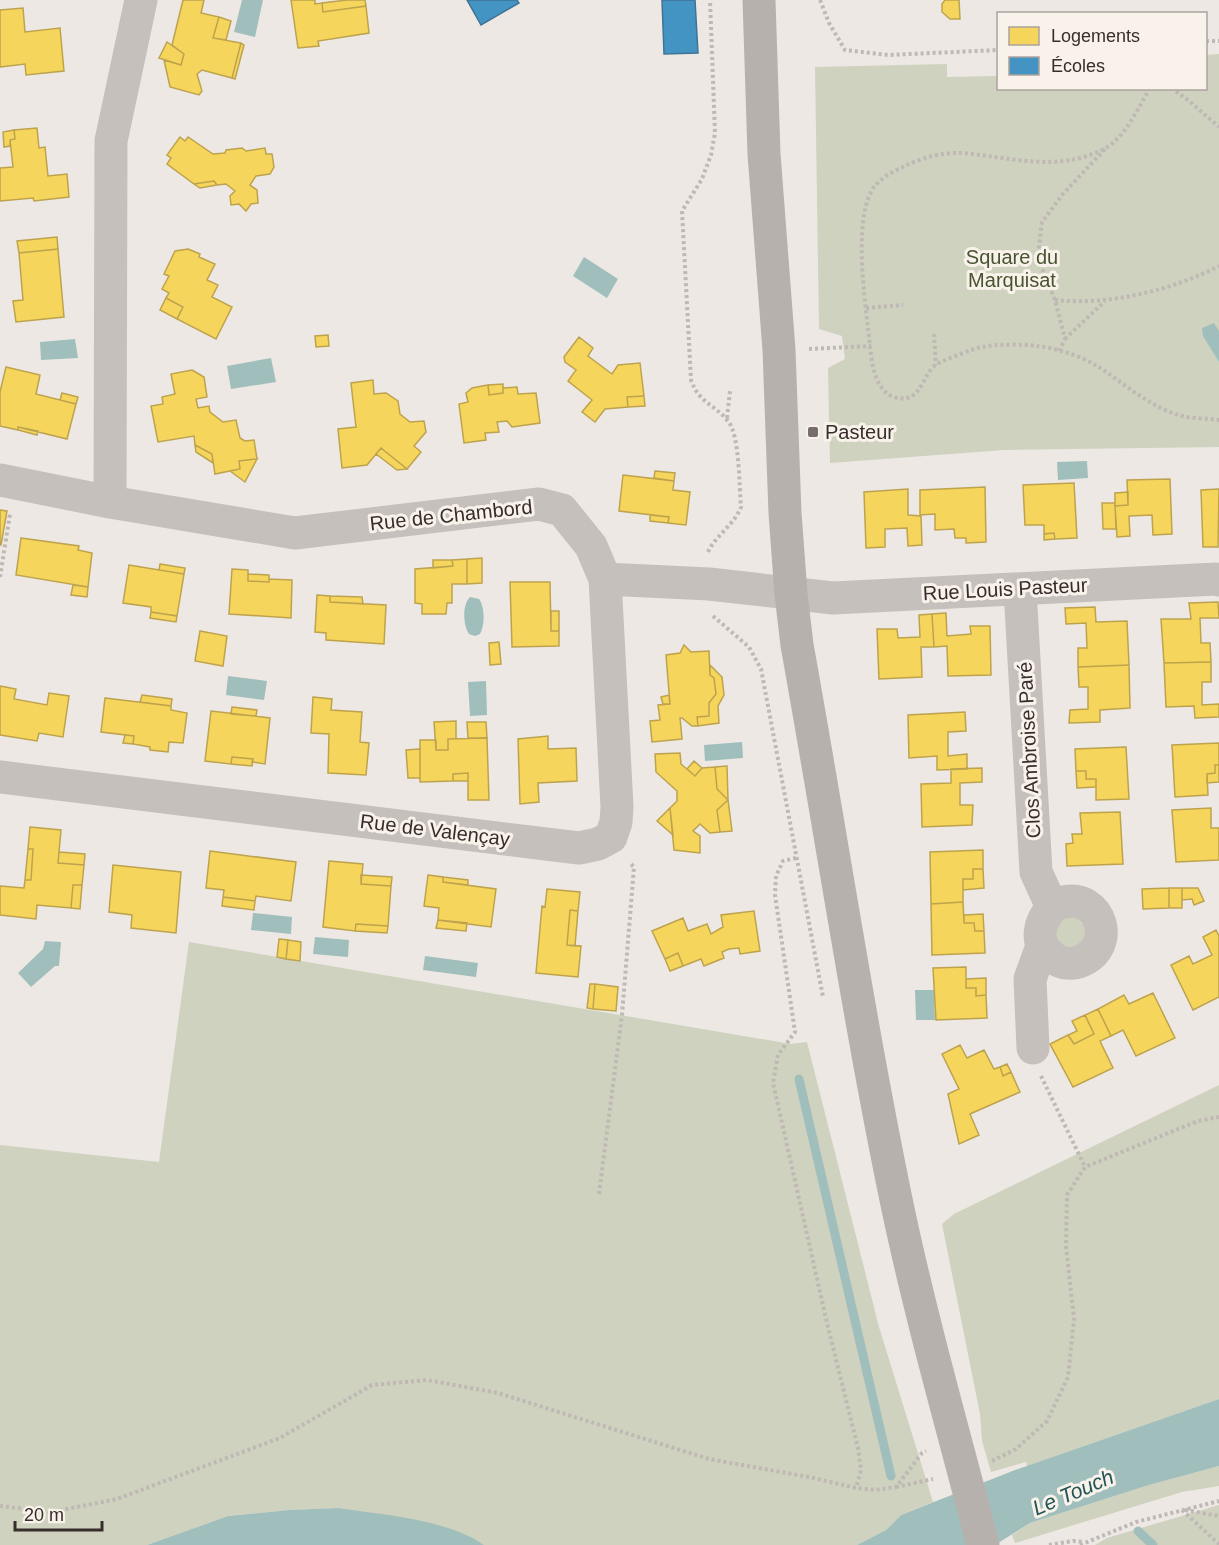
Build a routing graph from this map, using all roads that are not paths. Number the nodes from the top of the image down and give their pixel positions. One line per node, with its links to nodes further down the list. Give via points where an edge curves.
1 (141, 0): 4 (street, via 111,141)
2 (759, 0): 8 (main road, via 764,154 779,350)
3 (8, 482): 4 (street, Rue de Chambord)
4 (110, 502): 5 (street, Rue de Chambord, via 295,533 539,504 562,510 591,546)
5 (605, 579): 8 (street, via 710,584); 9 (street, Rue de Valençay, via 617,807 611,837 598,844 579,848)
6 (1219, 580): 7 (street, Rue Louis Pasteur)
7 (1020, 589): 8 (street, Rue Louis Pasteur, via 833,598); 10 (street, Clos Ambroise Paré, via 1036,872)
8 (790, 594): 13 (main road, via 861,1022 899,1211 954,1462)
9 (0, 777)
10 (1052, 908): 11 (street, via 1043,918 1039,932); 11 (street, via 1064,902 1078,902 1091,908 1102,933 1099,947 1077,963 1063,963)
11 (1042, 946): 12 (street, via 1030,979)
12 (1033, 1048)
13 (983, 1545)

